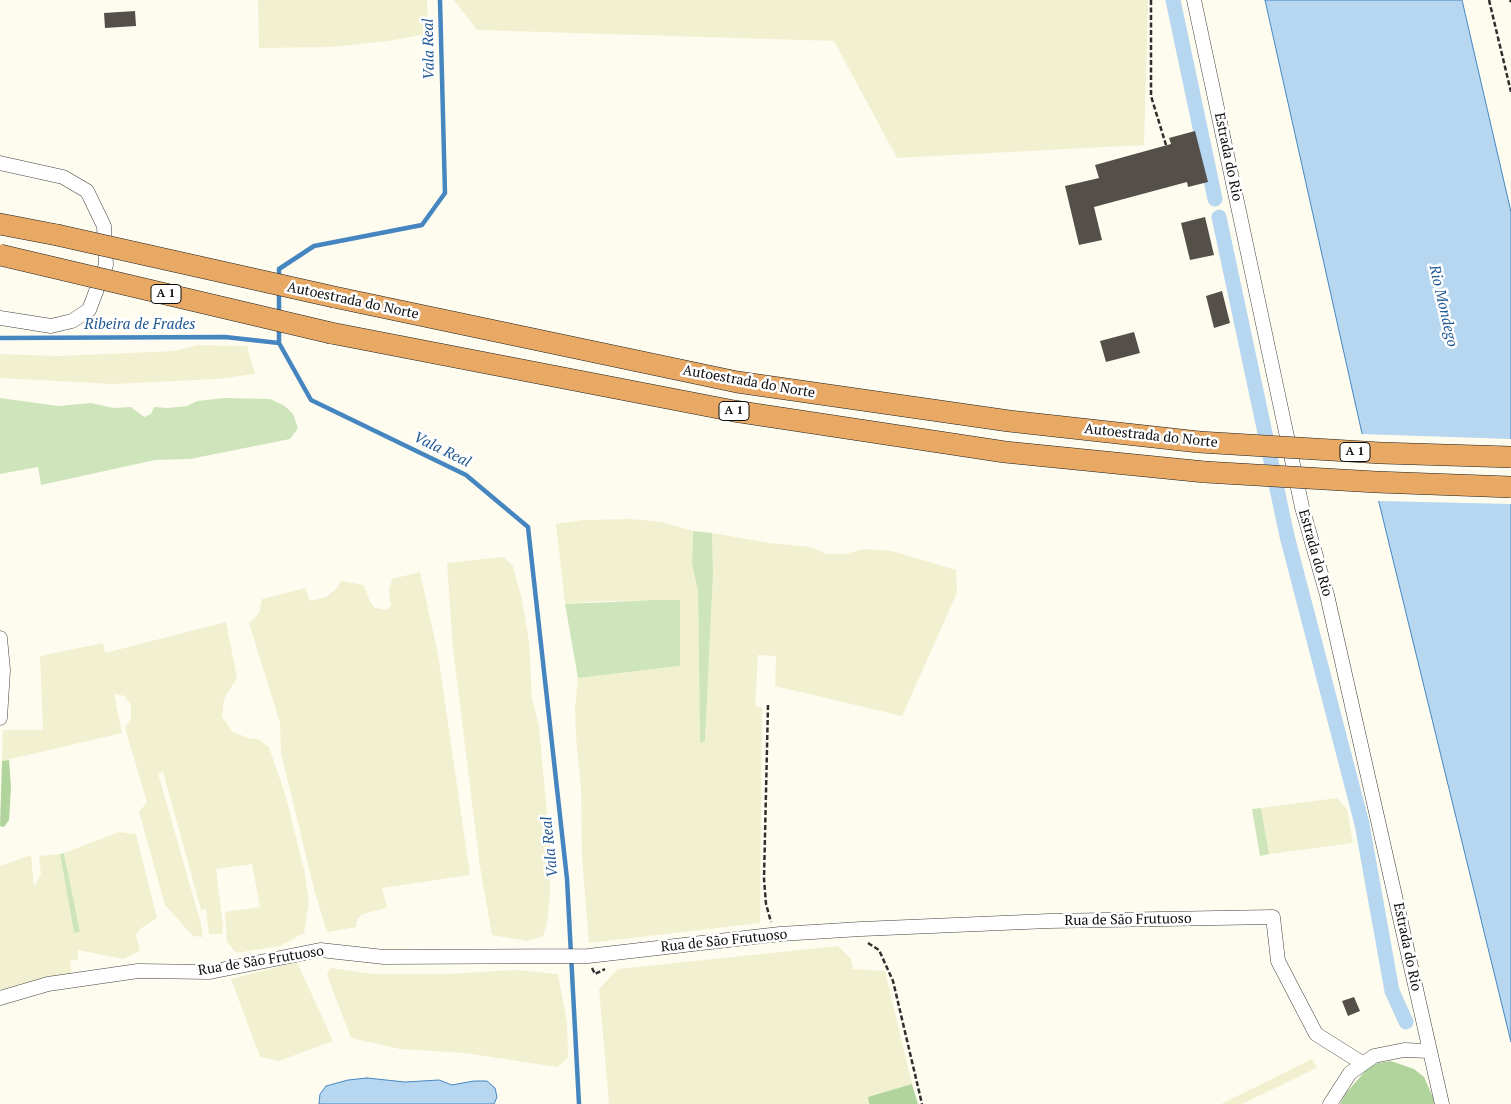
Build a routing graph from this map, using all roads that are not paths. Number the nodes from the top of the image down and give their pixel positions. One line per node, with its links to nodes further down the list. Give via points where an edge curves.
1 (1194, 0): 11 (street, Estrada do Rio, via 1302,507 1330,604)
2 (0, 163): 5 (street, via 63,176 87,191 104,226 106,265 89,310 72,321 51,326)
3 (0, 224): 6 (highway, Autoestrada do Norte / A 1, bridge, via 736,382 1009,421 1199,442 1312,450)
4 (0, 255): 7 (highway, A 1, bridge, via 332,332 734,411 1005,452 1205,472)
5 (0, 318)
6 (1511, 457)
7 (1511, 486)
8 (0, 638): 9 (street, via 3,670)
9 (0, 718)
10 (0, 998): 12 (street, Rua de São Frutuoso, via 48,984 138,971 210,972 320,950 384,958 588,956 780,934 1049,921 1273,917 1278,961 1316,1034)
11 (1429, 1051): 12 (street, via 1388,1052); 14 (street, Estrada do Rio)
12 (1362, 1063): 13 (street, via 1341,1085)
13 (1330, 1104)
14 (1442, 1104)

